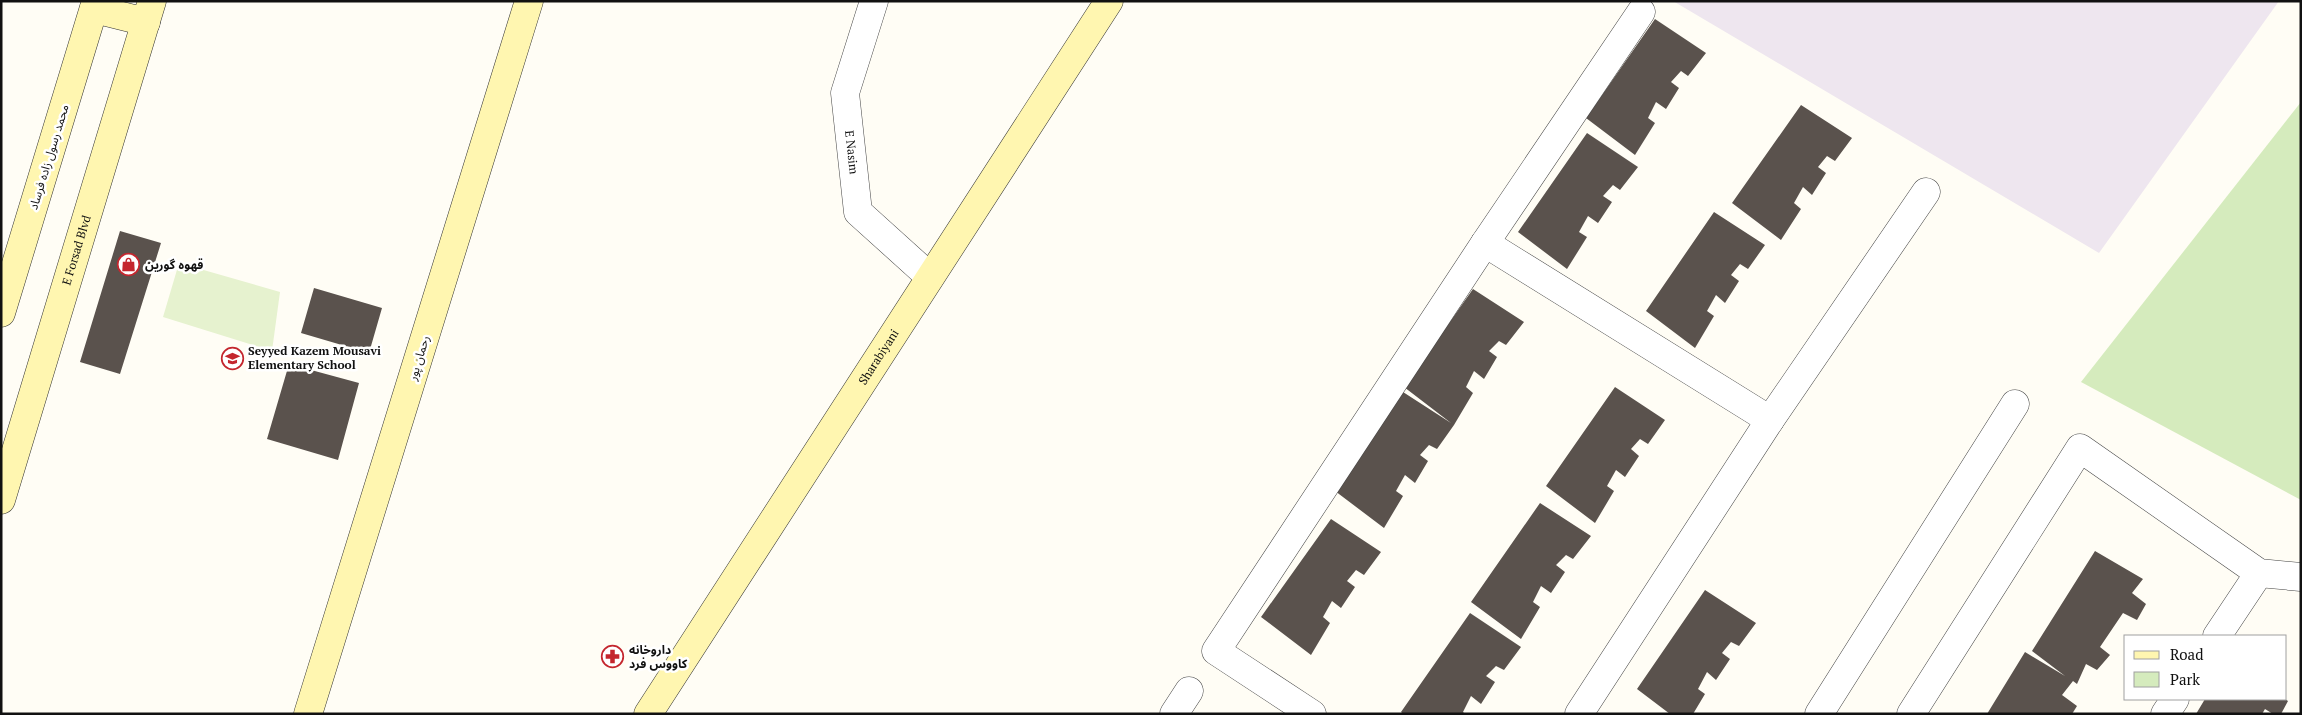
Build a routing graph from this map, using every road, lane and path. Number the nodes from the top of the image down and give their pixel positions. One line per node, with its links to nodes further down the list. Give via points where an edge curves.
1 (530, 1): 19 (street, رحمان پور)
2 (874, 1): 9 (street, E Nasim, via 845,93 858,212)
3 (1109, 1): 9 (street, Sharabiyani)
4 (95, 5): 5 (street); 10 (street, محمد رسول زاده فرساد)
5 (149, 12): 13 (street, E Forsad Blvd)
6 (1641, 12): 8 (street)
7 (1926, 192): 12 (street)
8 (1486, 243): 12 (street); 22 (street, via 1216,651)
9 (930, 277): 20 (street, Sharabiyani)
10 (1, 313)
11 (2015, 404): 24 (street)
12 (1770, 420): 23 (street)
13 (1, 500)
14 (2259, 573): 15 (street); 16 (street); 25 (street, via 2080,448)
15 (2301, 577)
16 (2218, 635)
17 (1189, 691): 21 (street)
18 (2174, 700): 26 (street)
19 (308, 714)
20 (648, 714)
21 (1174, 714)
22 (1312, 714)
23 (1579, 714)
24 (1819, 714)
25 (1911, 714)
26 (2165, 714)

